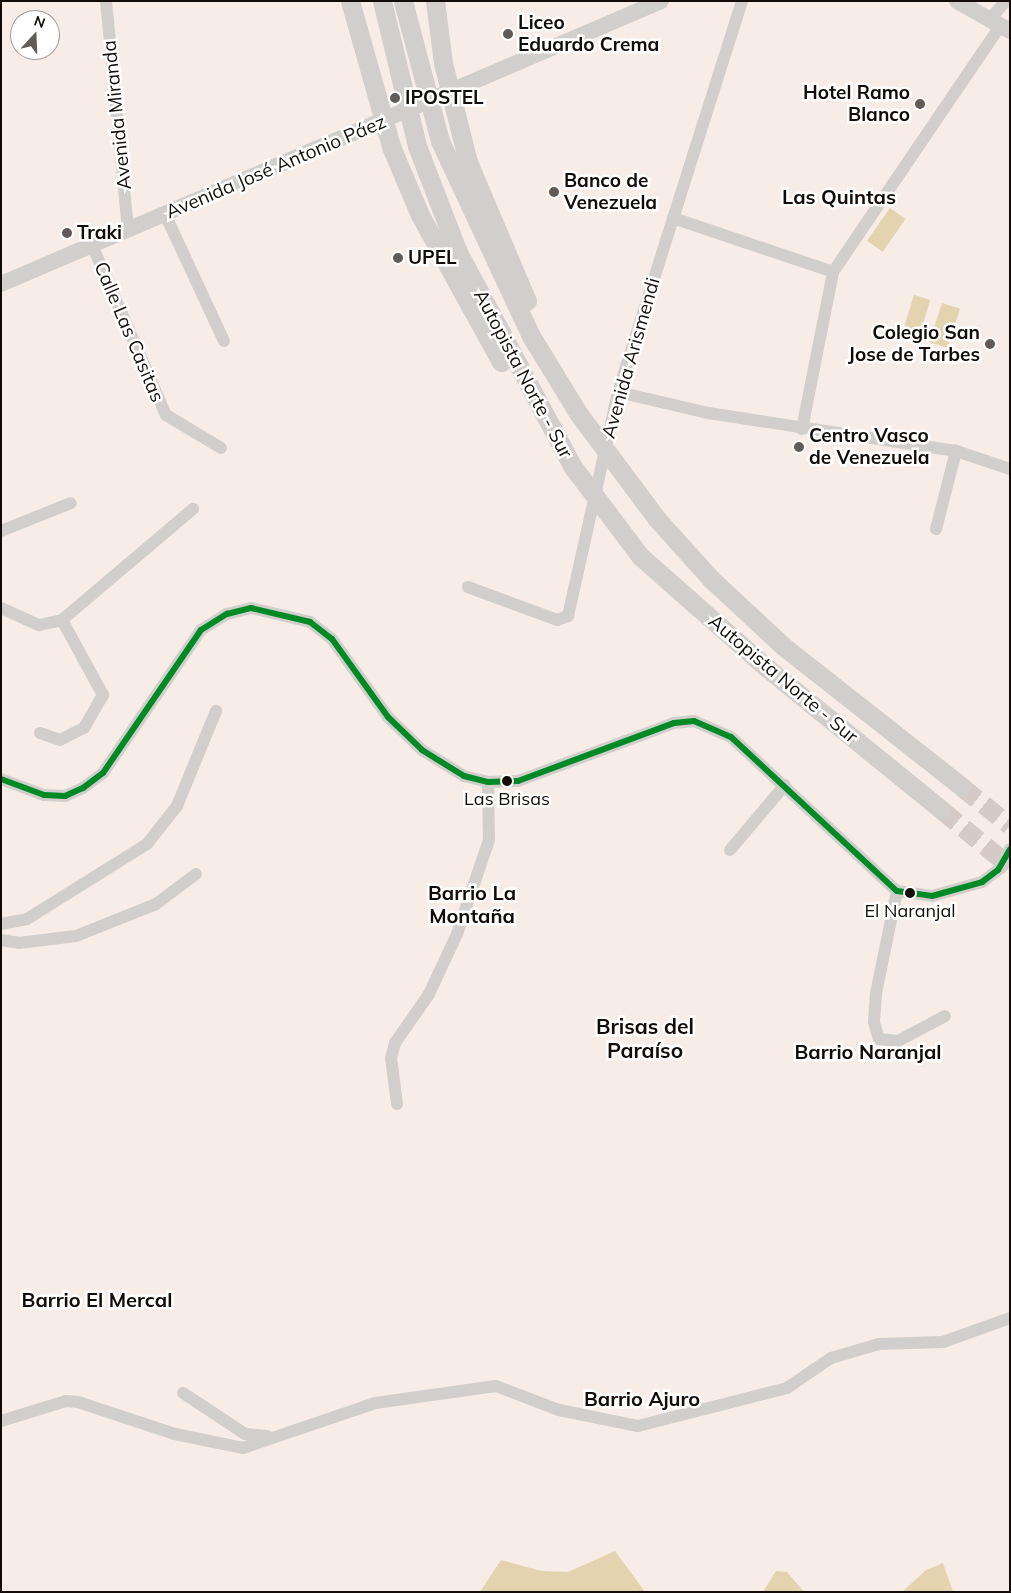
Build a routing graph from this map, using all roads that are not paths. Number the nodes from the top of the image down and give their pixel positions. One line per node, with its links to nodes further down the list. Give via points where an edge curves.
1 (106, 1): 13 (street, Avenida Miranda)
2 (350, 1): 20 (highway, via 392,149 420,215 504,368)
3 (382, 1): 20 (highway, Autopista Norte - Sur, via 418,146 458,252)
4 (403, 1): 17 (highway, Autopista Norte - Sur, via 440,141)
5 (435, 1): 17 (highway, via 443,63 468,162 526,296)
6 (661, 1): 11 (main road, Avenida José Antonio Páez)
7 (742, 1): 12 (street, Avenida Arismendi)
8 (957, 1): 10 (main road)
9 (1006, 1): 10 (street)
10 (1001, 25): 15 (street)
11 (165, 214): 13 (main road, Avenida José Antonio Páez); 18 (street)
12 (673, 218): 15 (street); 19 (street, Avenida Arismendi)
13 (128, 229): 14 (main road, Avenida José Antonio Páez)
14 (92, 245): 16 (main road, Avenida José Antonio Páez); 22 (street, Calle Las Casitas, via 166,415)
15 (833, 272): 21 (street)
16 (1, 284)
17 (531, 336): 37 (highway, Autopista Norte - Sur, via 578,414 657,519 711,579 782,646)
18 (224, 341)
19 (618, 392): 21 (street); 29 (street, Avenida Arismendi, via 568,616 557,620)
20 (543, 417): 38 (highway, Autopista Norte - Sur, via 608,515 640,556 686,598)
21 (802, 429): 23 (street)
22 (221, 448)
23 (956, 451): 24 (street); 27 (street)
24 (1010, 469)
25 (71, 503): 28 (street)
26 (193, 509): 31 (street)
27 (936, 529)
28 (1, 531)
29 (468, 587)
30 (1, 608): 31 (street, via 39,624)
31 (62, 620): 33 (street, via 103,694 84,728 60,740)
32 (216, 711): 43 (street, via 177,806 147,844 27,919)
33 (40, 733)
34 (1, 779): 35 (street, via 44,795 65,796 83,788 104,773 197,634 227,614 251,608 276,610 310,622 332,639 388,717 422,750 464,776)
35 (488, 782): 36 (street, via 518,781 547,773 674,723 694,721 731,736); 46 (street, via 489,840 457,934 429,994 395,1043 391,1058)
36 (785, 785): 40 (street); 42 (street)
37 (962, 787)
38 (942, 810)
39 (1010, 849): 42 (street, via 998,870 982,882 932,896)
40 (730, 850)
41 (196, 874): 44 (street, via 156,904 76,936 18,943)
42 (897, 891): 45 (street, via 876,993 874,1022 879,1039 898,1041)
43 (1, 924)
44 (1, 940)
45 (945, 1016)
46 (397, 1104)
47 (1010, 1318): 50 (street, via 943,1342 879,1344 831,1358 786,1388 648,1425 626,1425 559,1410 496,1386 392,1399)
48 (183, 1393): 50 (street, via 252,1437)
49 (1, 1421): 50 (street, via 66,1401 235,1448)
50 (304, 1429)

